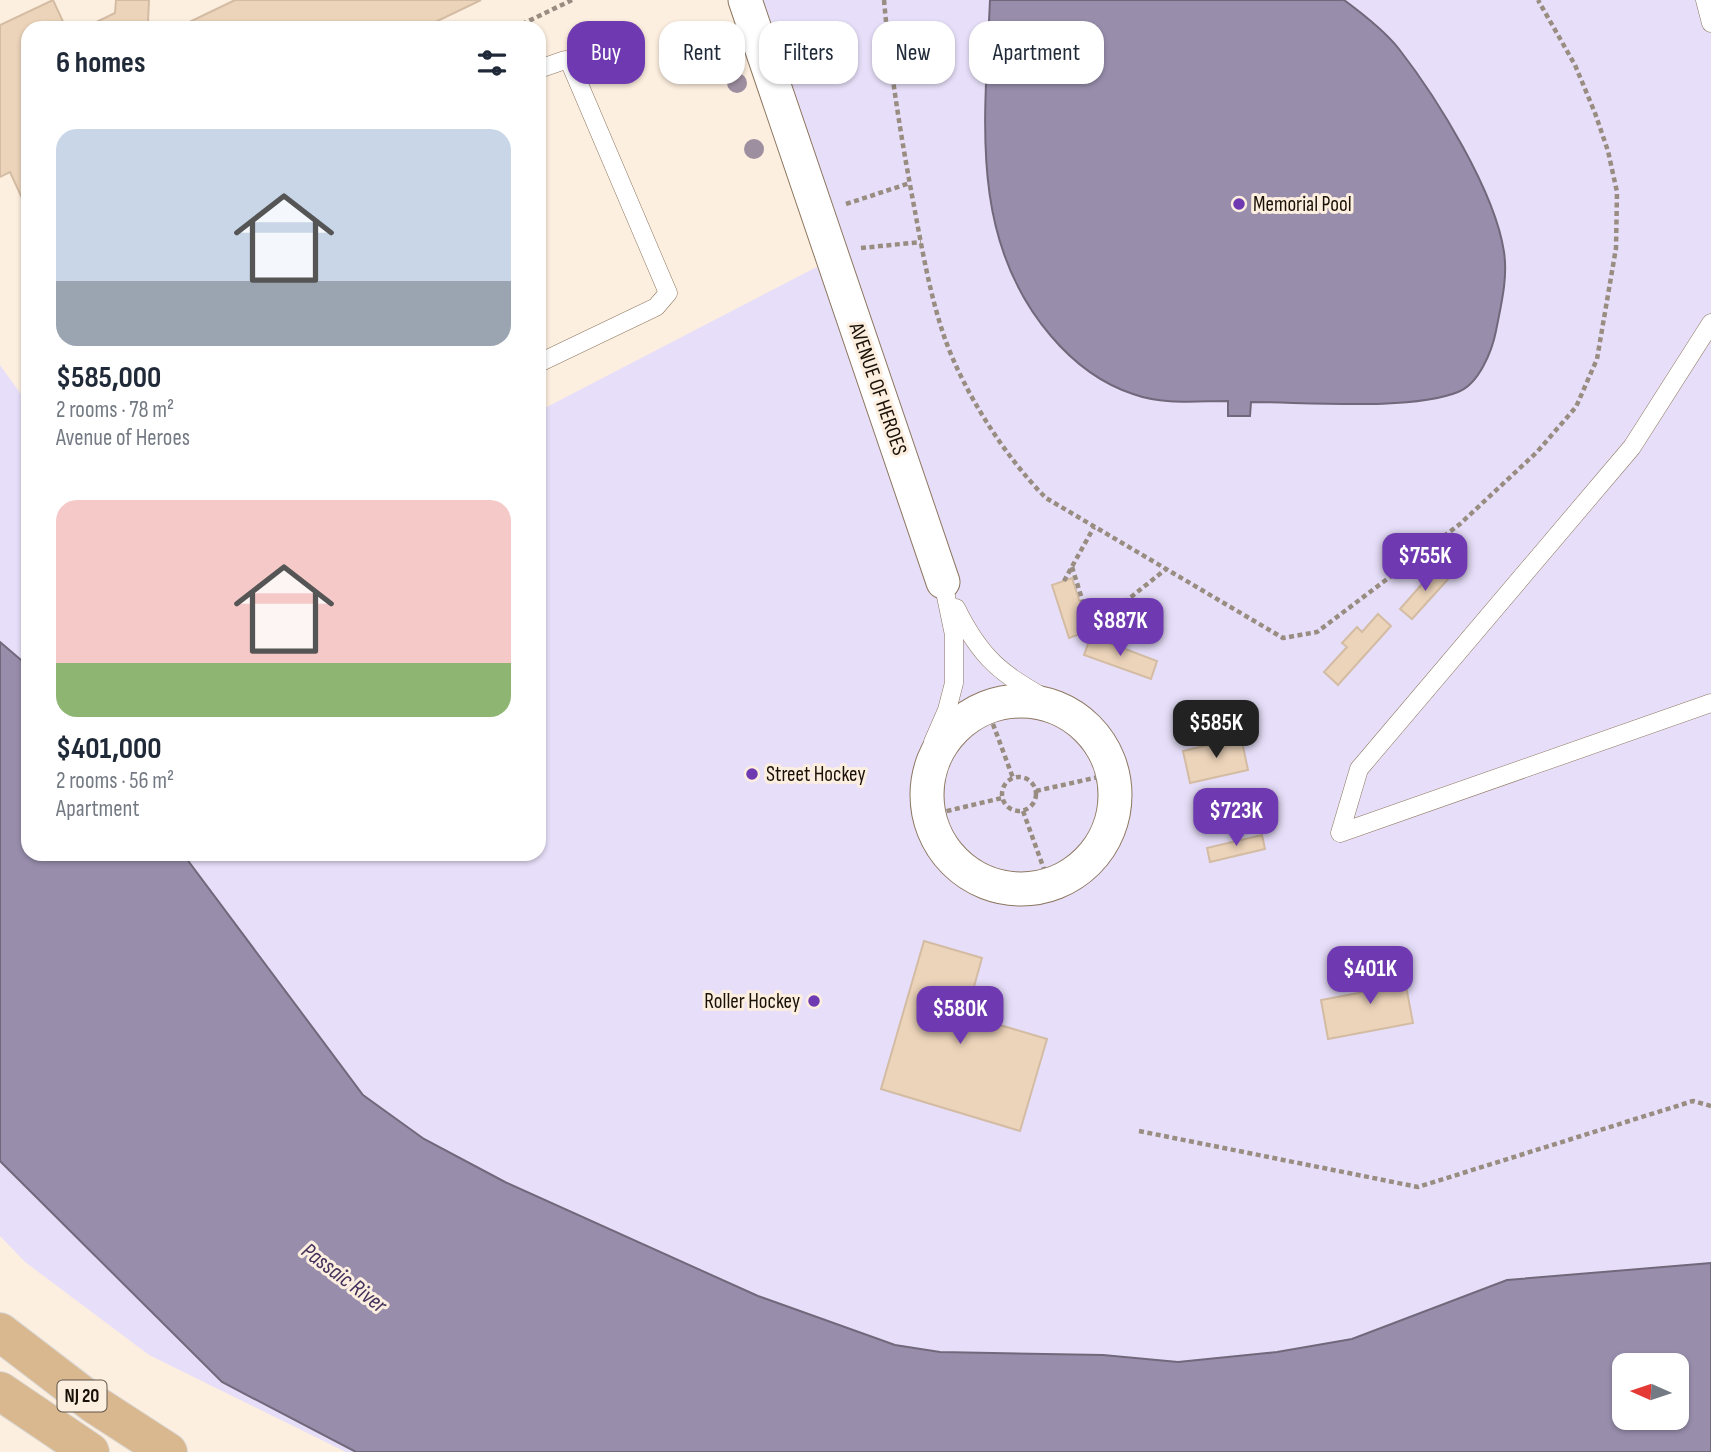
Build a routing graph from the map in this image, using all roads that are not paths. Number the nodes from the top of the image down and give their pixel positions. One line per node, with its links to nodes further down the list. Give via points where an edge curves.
1 (745, 0): 7 (street, AVENUE OF HEROES)
2 (1704, 0): 3 (lane)
3 (1711, 23)
4 (546, 67): 6 (lane, via 565,60 570,63 668,293 656,307)
5 (1711, 323): 8 (lane, via 1632,447 1359,769 1340,833)
6 (546, 360)
7 (943, 582): 9 (lane, via 983,655 1009,678); 10 (lane, AVENUE OF HEROES, via 954,635 954,683 933,742)
8 (1711, 703)
9 (1067, 712): 10 (street, AVENUE OF HEROES, via 1043,703 1017,701 987,708 956,726 934,761); 10 (street, AVENUE OF HEROES, via 1098,741 1112,774 1115,798 1104,838 1079,869 1049,883 1016,889 974,876 943,847)
10 (929, 799)
11 (0, 1332): 14 (main road, NJ 20, via 94,1404)
12 (0, 1391): 13 (main road, NJ 20)
13 (90, 1452)
14 (168, 1452)

